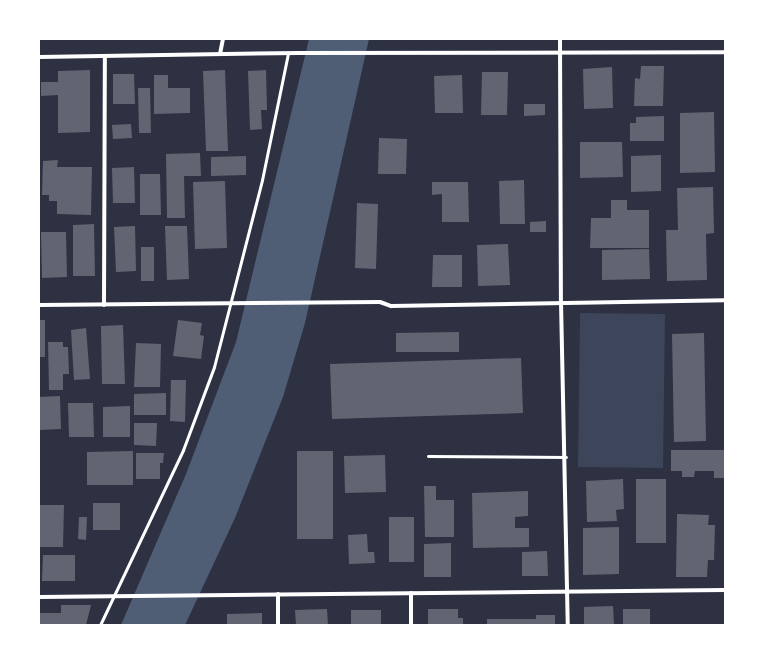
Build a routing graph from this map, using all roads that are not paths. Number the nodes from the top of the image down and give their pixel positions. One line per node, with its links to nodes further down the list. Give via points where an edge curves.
1 (223, 39): 5 (street)
2 (560, 39): 6 (street)
3 (725, 52): 6 (street)
4 (288, 53): 5 (street); 6 (street); 11 (lane, via 262,180)
5 (220, 54): 8 (street)
6 (560, 54): 10 (street)
7 (39, 57): 8 (street)
8 (105, 58): 13 (street)
9 (725, 300): 10 (street)
10 (561, 302): 11 (street, via 391,306 380,302); 15 (street)
11 (230, 303): 13 (street); 20 (lane, via 214,367 182,450)
12 (39, 305): 13 (street)
13 (104, 305)
14 (428, 456): 15 (lane)
15 (566, 456): 17 (street)
16 (725, 590): 17 (street)
17 (568, 592): 18 (street); 25 (street)
18 (411, 593): 19 (street); 24 (street)
19 (278, 594): 20 (street); 23 (street)
20 (113, 596): 21 (street); 22 (lane)
21 (39, 597)
22 (100, 625)
23 (278, 625)
24 (411, 625)
25 (568, 625)

